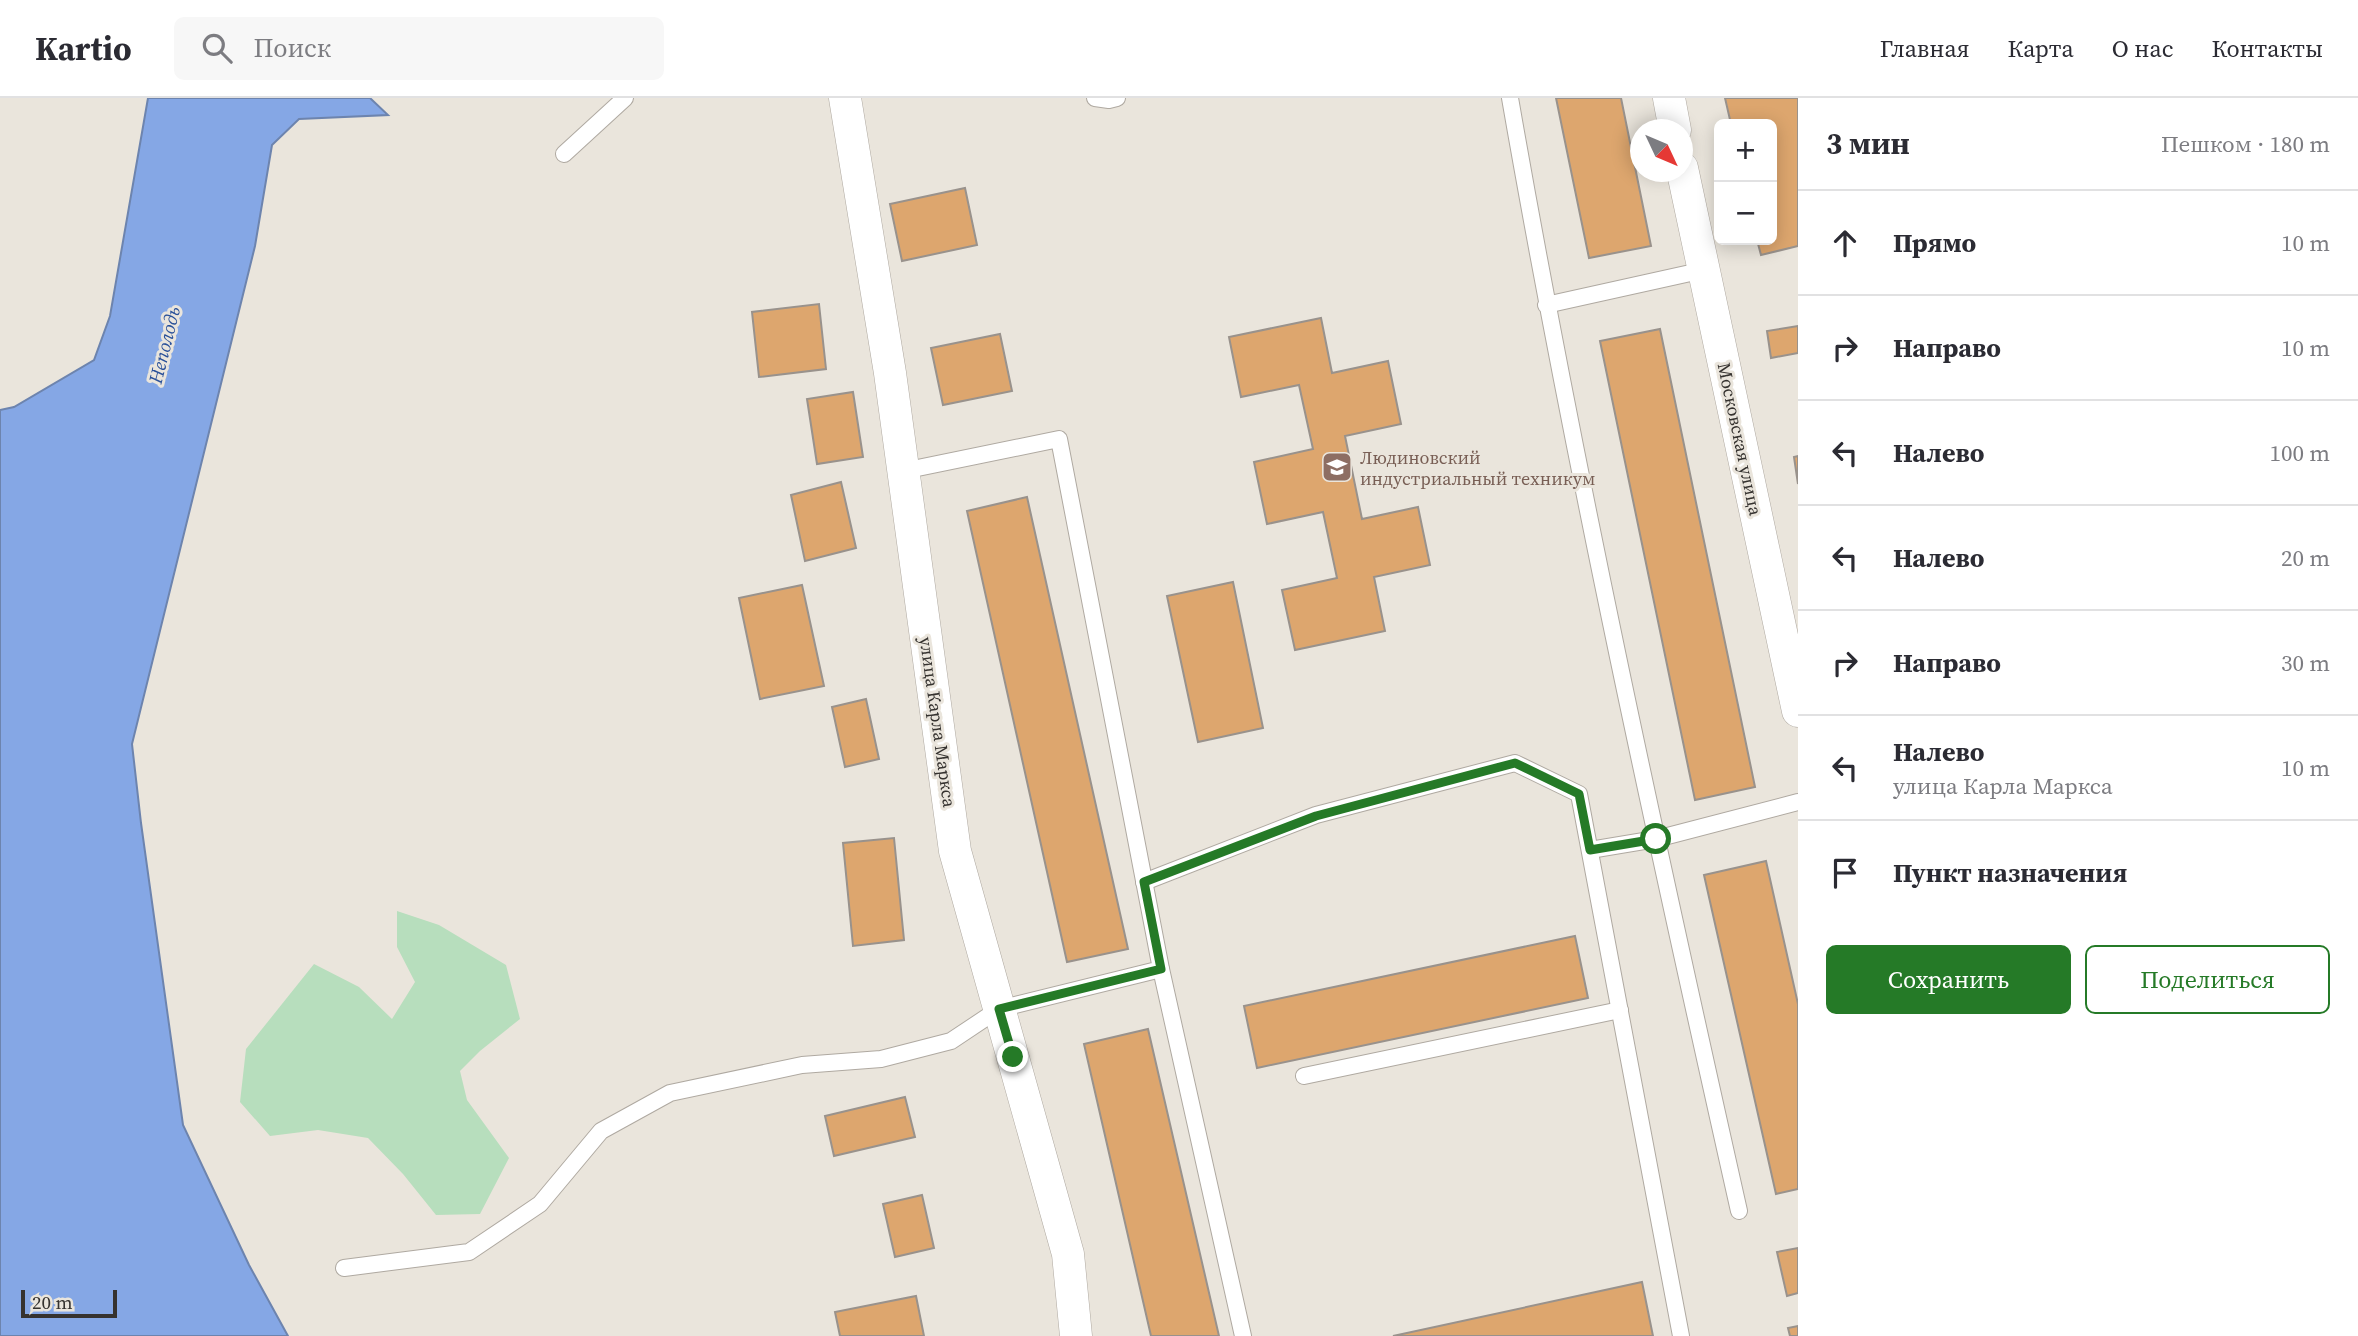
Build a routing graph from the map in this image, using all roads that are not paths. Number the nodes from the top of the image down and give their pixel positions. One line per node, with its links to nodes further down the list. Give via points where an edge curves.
1 (625, 98): 8 (lane)
2 (845, 98): 12 (street, улица Карла Маркса)
3 (1096, 98): 4 (lane)
4 (1117, 98)
5 (1510, 98): 11 (lane)
6 (1669, 98): 7 (street)
7 (1673, 119)
8 (564, 154)
9 (1685, 182): 10 (street, Московская улица)
10 (1704, 270): 11 (lane); 13 (street, Московская улица)
11 (1546, 305): 15 (lane)
12 (903, 471): 17 (lane, via 1059,439); 19 (street, улица Карла Маркса, via 956,851)
13 (1798, 711)
14 (1798, 803): 15 (lane)
15 (1656, 839): 16 (lane); 22 (lane)
16 (1590, 850): 17 (lane, via 1579,794 1515,763 1316,816); 20 (lane)
17 (1144, 882): 18 (lane)
18 (1161, 969): 19 (lane); 25 (lane)
19 (999, 1009): 23 (lane, via 951,1041 881,1059 802,1065 670,1093 601,1130 540,1204 469,1252); 24 (street, улица Карла Маркса, via 1068,1254)
20 (1620, 1010): 21 (lane); 26 (lane)
21 (1304, 1076)
22 (1739, 1211)
23 (344, 1268)
24 (1076, 1336)
25 (1243, 1336)
26 (1681, 1336)

